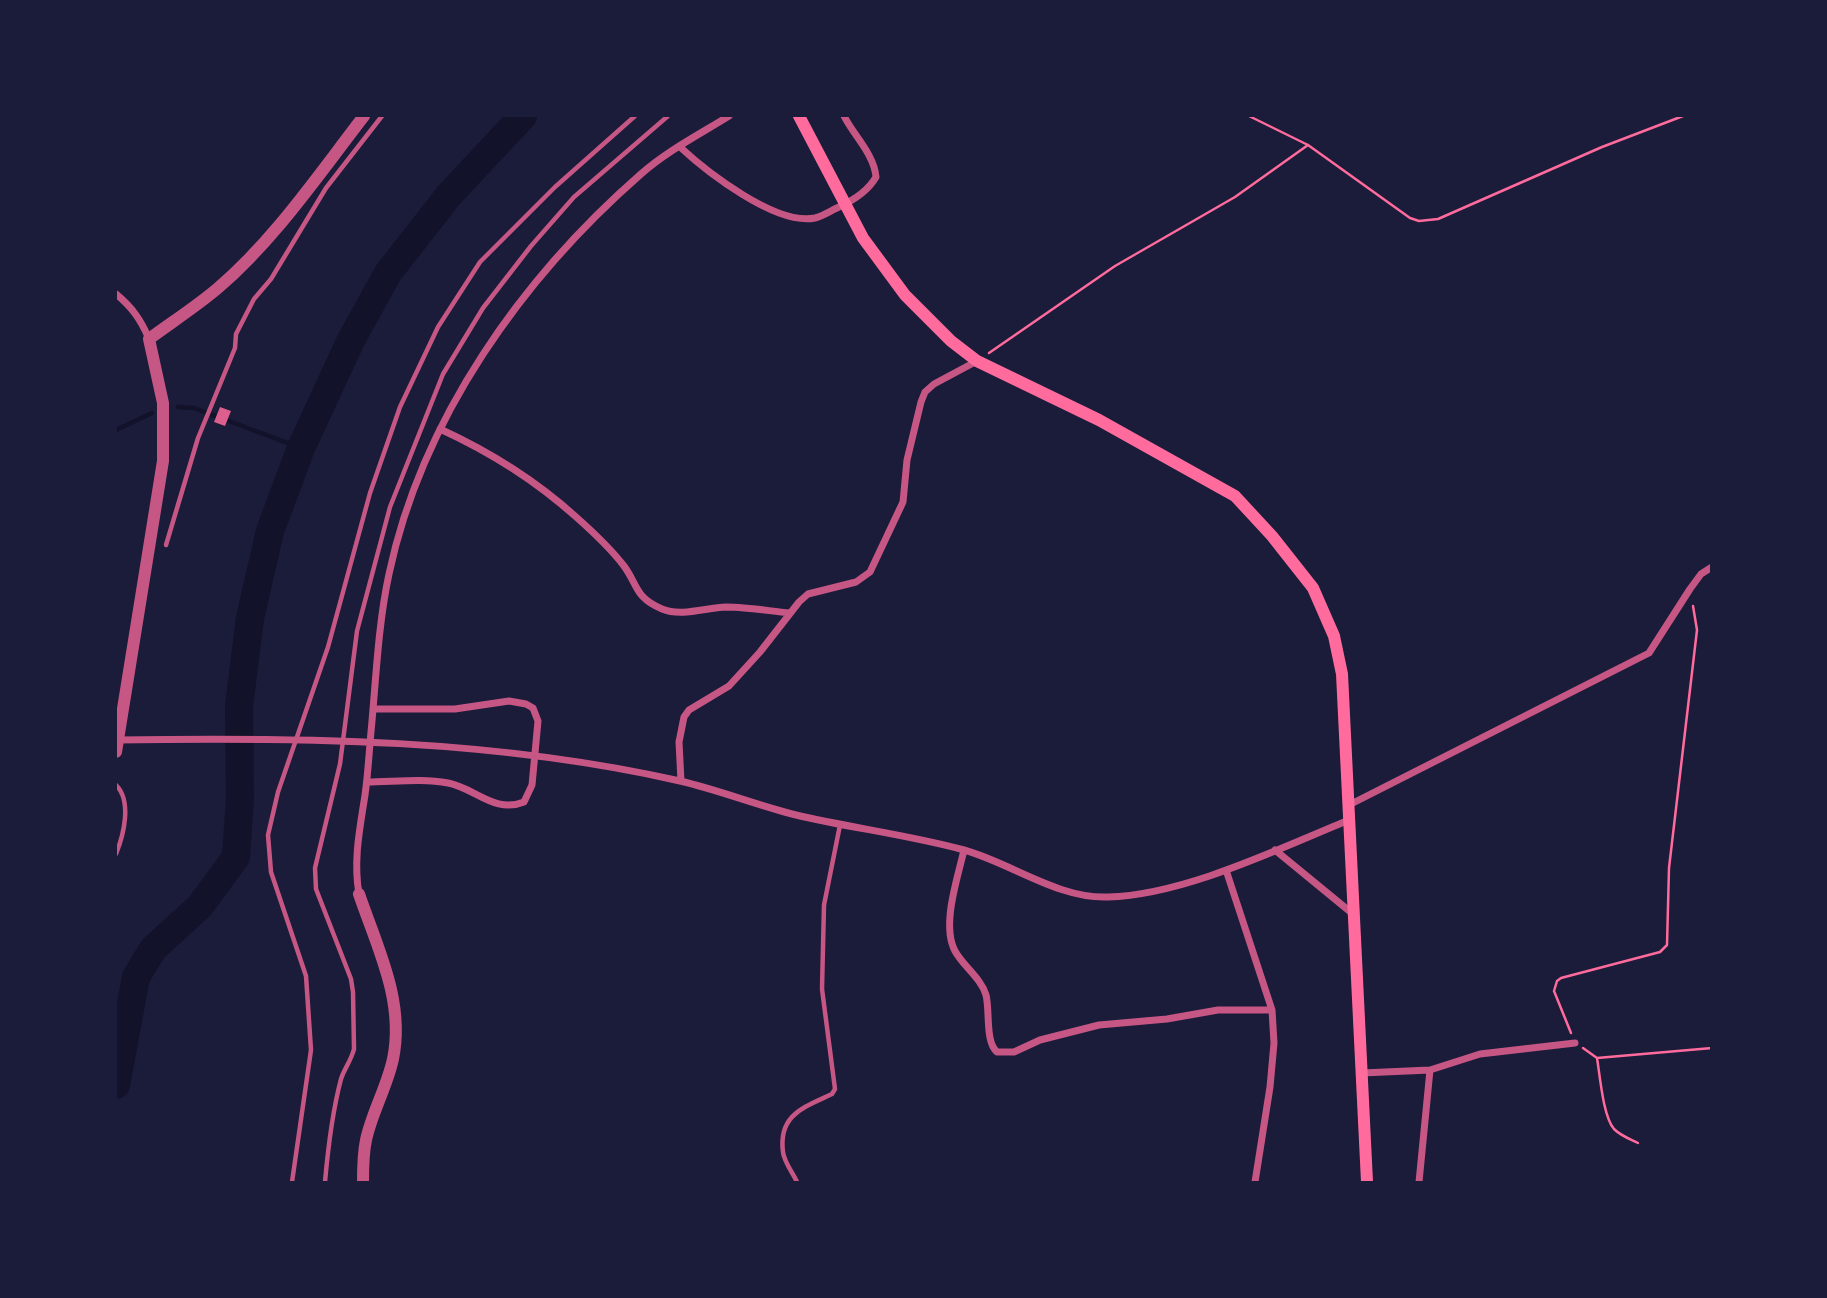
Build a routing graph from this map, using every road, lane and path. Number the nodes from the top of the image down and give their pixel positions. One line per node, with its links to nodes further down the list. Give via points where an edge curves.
1 (364, 116): 14 (street, via 245,262)
2 (383, 116): 17 (lane, via 333,179 236,334)
3 (635, 116): 43 (lane, via 480,262 438,327 405,396 370,493 328,647 278,792 268,835 274,883 306,976 311,1051)
4 (668, 116): 44 (lane, via 574,197 483,308 443,374 390,507 358,631 340,764 315,868 316,889 353,992 354,1049 341,1077)
5 (729, 116): 11 (street)
6 (799, 116): 12 (main road)
7 (844, 116): 12 (street, via 872,160 876,177 870,187)
8 (1249, 116): 10 (path)
9 (1684, 116): 10 (path, via 1429,221 1409,218)
10 (1308, 145): 15 (path, via 1235,197 1115,266)
11 (680, 147): 12 (street, via 714,178 787,216 815,218); 16 (street, via 643,172 585,227 533,286 483,353)
12 (845, 204): 15 (main road, via 863,238 905,295)
13 (116, 294): 14 (street, via 140,319)
14 (149, 339): 22 (street, via 163,403 163,461)
15 (977, 361): 20 (street, via 925,393 907,460 903,502 870,572 856,583 808,594); 27 (main road, via 1190,469 1235,496 1272,536 1313,588 1334,636 1342,674)
16 (440, 429): 20 (street, via 472,444 575,516 623,565 637,591 659,608 678,612 726,607); 21 (street, via 411,500 389,574)
17 (166, 545)
18 (1712, 567): 19 (street)
19 (1690, 589): 27 (street, via 1649,653); 37 (path, via 1697,631 1668,868 1668,941 1664,949 1561,978 1554,985)
20 (790, 613): 24 (street, via 729,686 684,717 679,742)
21 (373, 709): 23 (street, via 455,709 519,701 536,714); 25 (street)
22 (116, 744): 23 (street, via 134,740 336,740)
23 (534, 755): 24 (street); 25 (street, via 529,794 516,806 493,803 449,783)
24 (681, 781): 29 (street)
25 (367, 782): 34 (street, via 356,857)
26 (116, 785): 32 (lane, via 125,801)
27 (1348, 805): 28 (main road)
28 (1349, 820): 31 (street); 35 (main road)
29 (840, 825): 30 (street); 46 (lane, via 824,905 822,989 835,1089 794,1112 788,1121 783,1153)
30 (964, 850): 33 (street, via 1085,896 1150,892); 36 (street, via 950,914 950,938 985,993 991,1044 997,1052 1014,1052 1098,1025 1218,1010)
31 (1275, 850): 33 (street); 35 (street)
32 (116, 854)
33 (1226, 870): 36 (street)
34 (359, 894): 45 (street, via 386,968 396,1035 386,1084 366,1138)
35 (1354, 914): 41 (main road)
36 (1272, 1010): 47 (street, via 1270,1087)
37 (1575, 1043): 39 (path); 40 (street, via 1480,1054)
38 (1712, 1048): 39 (path)
39 (1597, 1058): 42 (path, via 1613,1128)
40 (1430, 1070): 41 (street); 49 (street)
41 (1362, 1073): 48 (main road)
42 (1638, 1143)
43 (292, 1182)
44 (325, 1182)
45 (363, 1182)
46 (797, 1182)
47 (1255, 1182)
48 (1367, 1182)
49 (1419, 1182)

